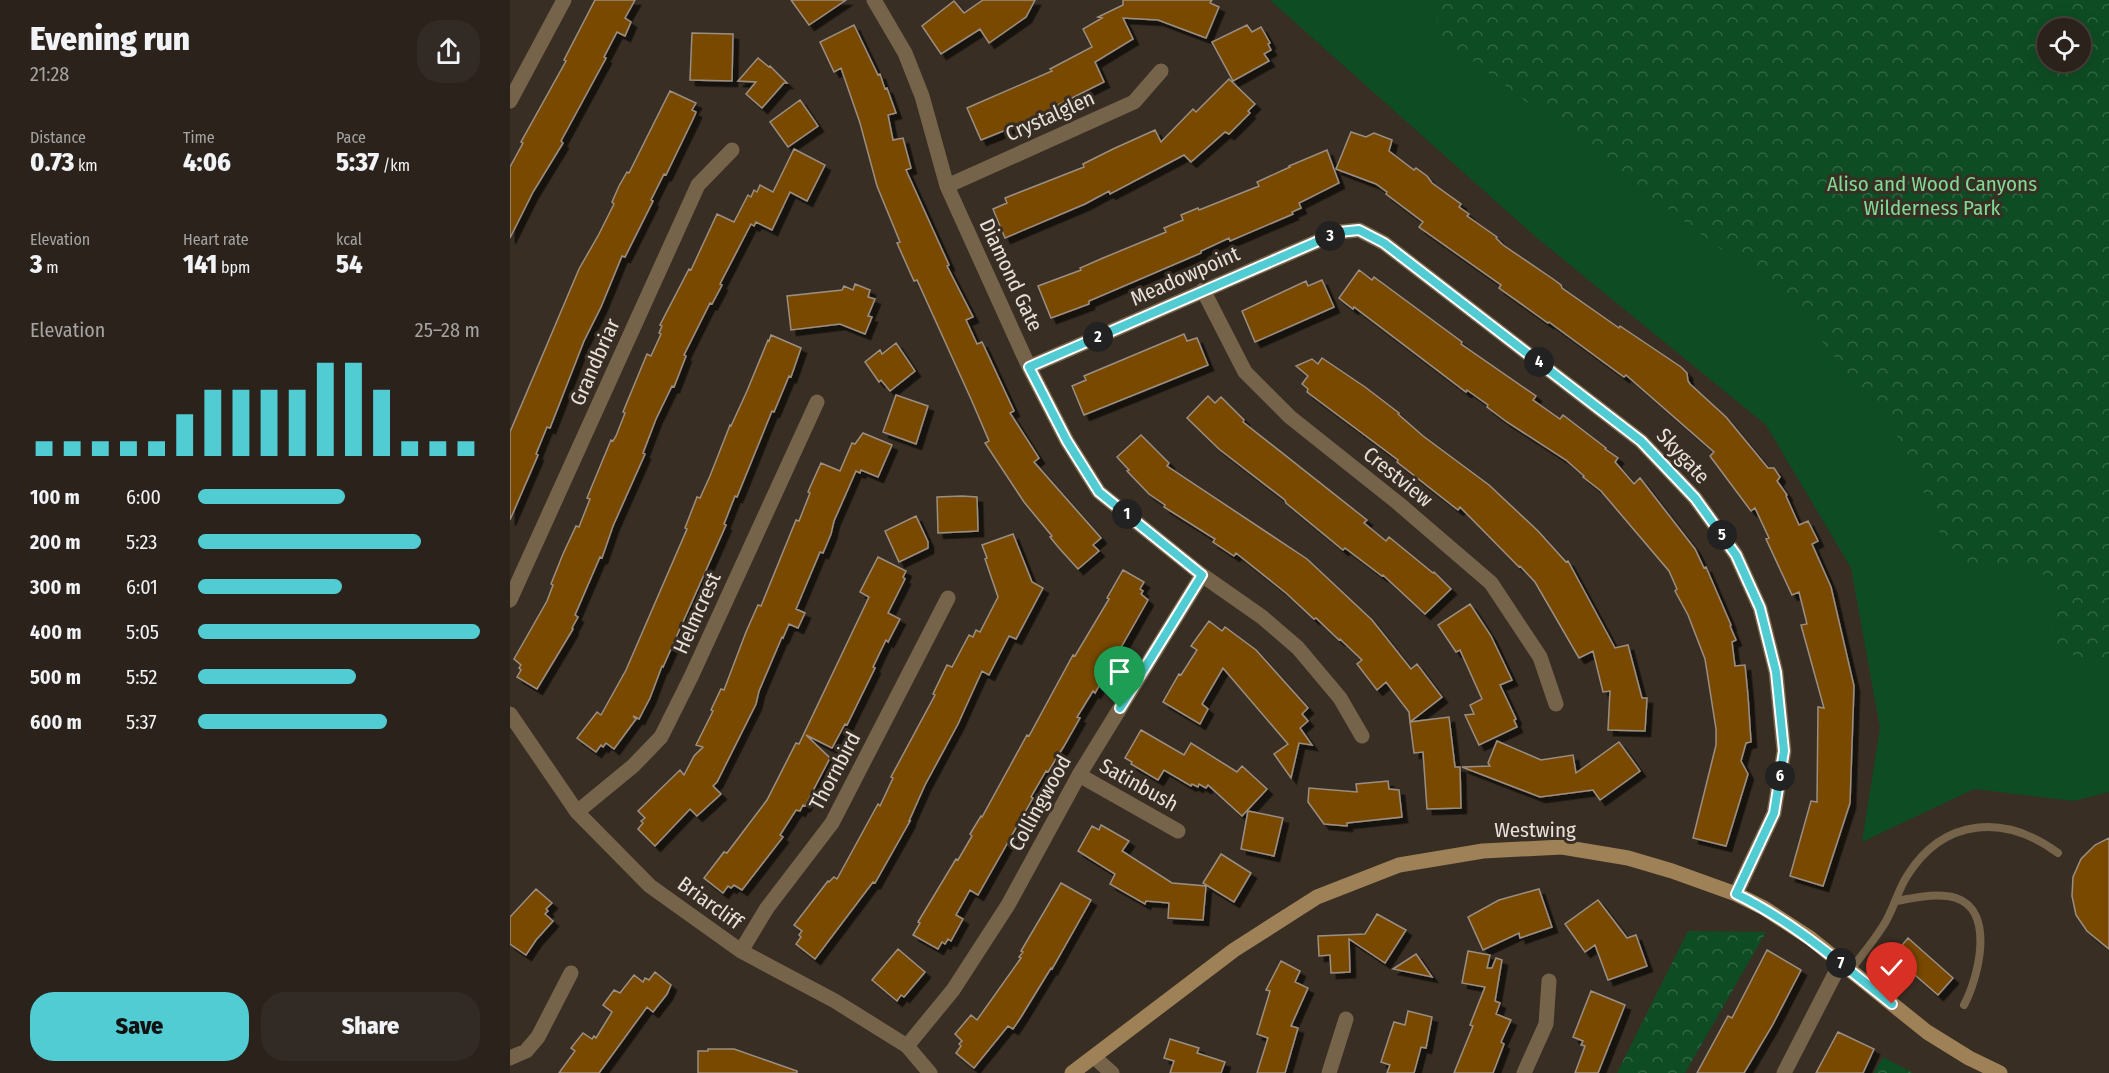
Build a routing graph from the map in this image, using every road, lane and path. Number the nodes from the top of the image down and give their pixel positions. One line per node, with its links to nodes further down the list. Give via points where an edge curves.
1 (564, 0): 4 (street)
2 (878, 1): 6 (street, Diamond Gate, via 922,96)
3 (1161, 71): 6 (street, Crystalglen, via 1134,102)
4 (510, 101)
5 (732, 150): 13 (street, Grandbriar, via 698,185)
6 (947, 186): 9 (street, Diamond Gate)
7 (1359, 230): 8 (street, Meadowpoint, via 1339,232); 21 (street, Skygate, via 1384,243 1641,441 1695,498 1736,555 1760,608 1773,661 1784,751 1774,813)
8 (1203, 290): 9 (street, Meadowpoint); 14 (street, Crestview, via 1245,372 1290,417 1491,583 1540,657)
9 (1029, 367): 11 (street, Diamond Gate, via 1067,441 1099,492)
10 (817, 402): 18 (street, Helmcrest, via 661,737)
11 (1202, 575): 16 (street, Diamond Gate, via 1298,648 1340,698); 17 (street, Collingwood)
12 (948, 598): 23 (street, Thornbird, via 832,824 767,908)
13 (510, 600)
14 (1556, 704)
15 (510, 714): 18 (street, Briarcliff)
16 (1362, 736)
17 (1079, 775): 19 (street, Satinbush); 29 (street, Collingwood, via 1008,905 953,990)
18 (577, 812): 23 (street, Briarcliff, via 650,886)
19 (1178, 831)
20 (2058, 854): 22 (lane, via 2026,834 2001,827 1963,829 1917,861)
21 (1736, 894): 24 (street, Westwing, via 1810,938); 31 (street, Westwing, via 1628,858 1562,847 1483,850 1399,866 1317,897 1234,950)
22 (1896, 901): 24 (lane, via 1882,927); 27 (lane, via 1956,898 1976,918 1980,932 1977,971)
23 (741, 951): 29 (street, Briarcliff, via 835,1001)
24 (1846, 967): 37 (street); 38 (street, Westwing, via 1927,1032)
25 (571, 973): 30 (street, via 538,1037 526,1051)
26 (1549, 981): 36 (street, via 1546,1024)
27 (1964, 1005)
28 (1346, 1018): 35 (street)
29 (907, 1046): 32 (street, Briarcliff)
30 (510, 1058)
31 (1094, 1058): 33 (street, Westwing); 34 (street)
32 (930, 1073)
33 (1072, 1073)
34 (1112, 1073)
35 (1329, 1073)
36 (1524, 1073)
37 (1784, 1073)
38 (2000, 1073)

